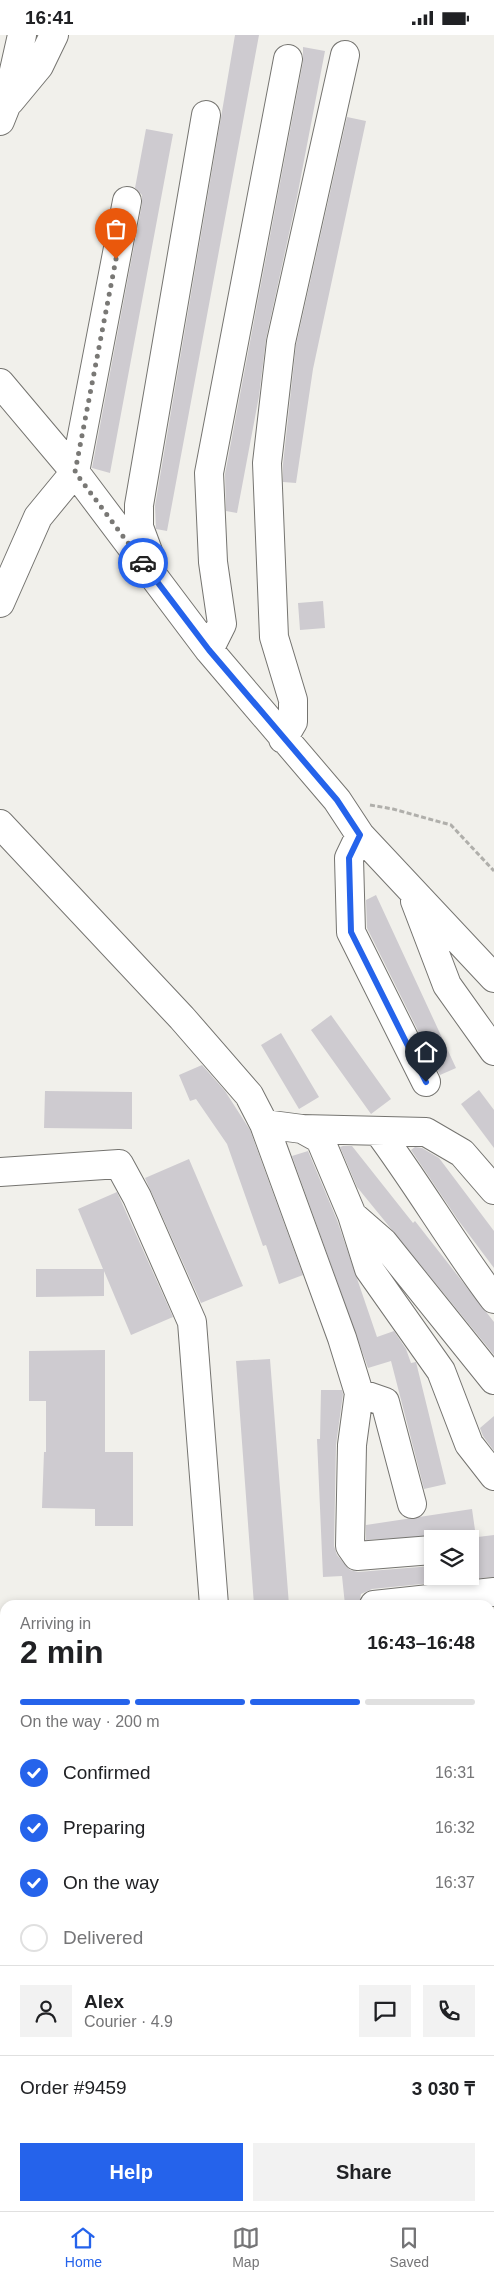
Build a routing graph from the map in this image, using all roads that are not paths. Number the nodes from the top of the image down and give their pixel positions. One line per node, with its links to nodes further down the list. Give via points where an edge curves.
1 (22, 35): 5 (lane)
2 (54, 35): 5 (lane, via 39,66)
3 (345, 55): 13 (lane, via 280,342 267,463 274,637 293,700 293,722)
4 (288, 59): 12 (lane, via 208,473 213,562 222,624)
5 (3, 113)
6 (206, 115): 10 (lane, via 139,505 139,527 152,557)
7 (127, 201): 9 (lane)
8 (0, 383): 9 (lane)
9 (75, 472): 10 (lane); 11 (lane, via 38,517)
10 (154, 579): 12 (lane)
11 (0, 603)
12 (209, 650): 13 (lane)
13 (283, 739): 15 (lane, via 337,800)
14 (0, 824): 20 (lane, via 182,1018 249,1095)
15 (360, 835): 16 (lane); 19 (lane, via 349,858 351,932)
16 (412, 890): 17 (lane); 18 (lane, via 447,985)
17 (494, 978)
18 (494, 1051)
19 (426, 1082)
20 (264, 1124): 21 (lane); 28 (lane, via 342,1338)
21 (302, 1129): 22 (lane); 25 (lane, via 320,1139)
22 (378, 1131): 24 (lane, via 426,1133 462,1153); 26 (lane)
23 (0, 1172): 33 (lane, via 119,1164 138,1197 192,1322)
24 (494, 1190)
25 (352, 1215): 27 (lane, via 383,1242); 29 (lane, via 369,1269 441,1371 469,1445)
26 (494, 1299)
27 (494, 1380)
28 (358, 1393): 30 (lane, via 384,1402); 31 (lane, via 352,1445 350,1546 357,1556)
29 (494, 1476)
30 (412, 1504)
31 (424, 1551)
32 (494, 1592): 34 (lane)
33 (214, 1600)
34 (420, 1600)

